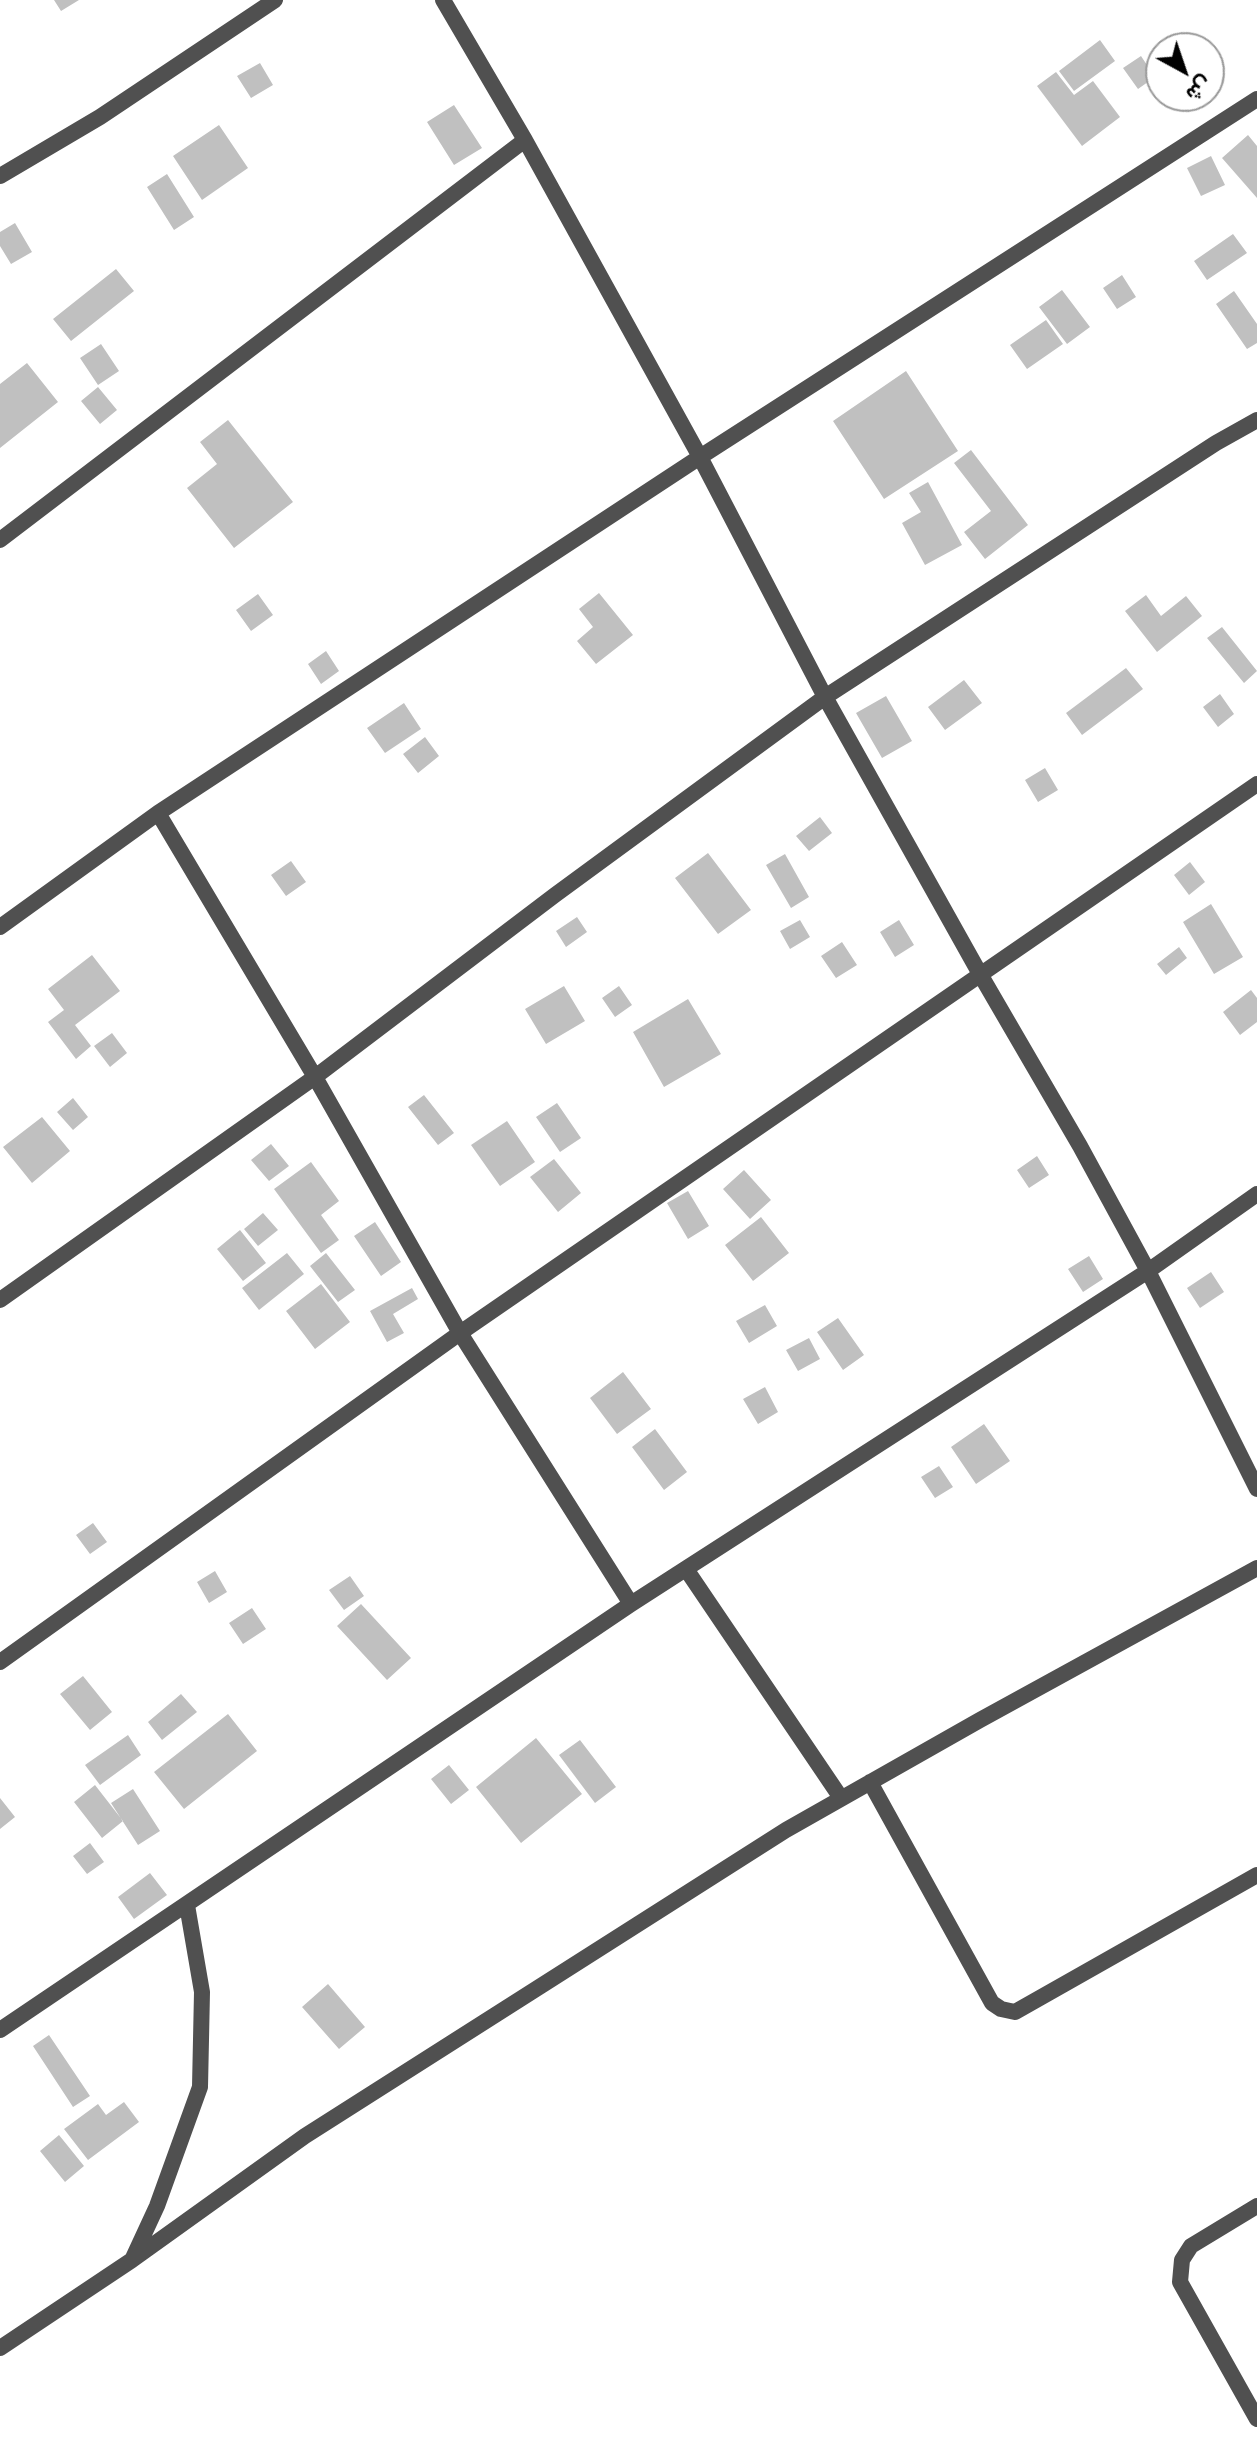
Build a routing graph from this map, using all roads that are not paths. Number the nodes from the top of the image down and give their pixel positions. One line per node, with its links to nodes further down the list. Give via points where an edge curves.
1 (275, 0): 5 (street, via 100,117)
2 (444, 0): 4 (street)
3 (1257, 99): 7 (street)
4 (525, 140): 7 (street); 8 (street)
5 (0, 176)
6 (1257, 420): 9 (street)
7 (700, 457): 9 (street); 11 (street)
8 (0, 540)
9 (825, 697): 13 (street); 14 (street)
10 (1257, 784): 13 (street)
11 (158, 813): 12 (street); 14 (street)
12 (0, 927)
13 (980, 974): 16 (street); 18 (street)
14 (315, 1077): 17 (street); 18 (street)
15 (1257, 1194): 16 (street)
16 (1148, 1271): 19 (street); 21 (street)
17 (0, 1300)
18 (460, 1333): 22 (street); 23 (street)
19 (1257, 1489)
20 (1257, 1568): 24 (street)
21 (686, 1569): 22 (street); 25 (street)
22 (631, 1604): 27 (street)
23 (0, 1662)
24 (870, 1782): 25 (street); 26 (street, via 992,2003 1001,2009 1015,2012)
25 (841, 1798): 30 (street, via 305,2136)
26 (1257, 1875)
27 (187, 1905): 28 (street); 30 (street, via 202,1992 200,2087)
28 (0, 2030)
29 (1257, 2206): 32 (street, via 1191,2246 1182,2260 1180,2282)
30 (132, 2260): 31 (street)
31 (0, 2348)
32 (1257, 2419)

